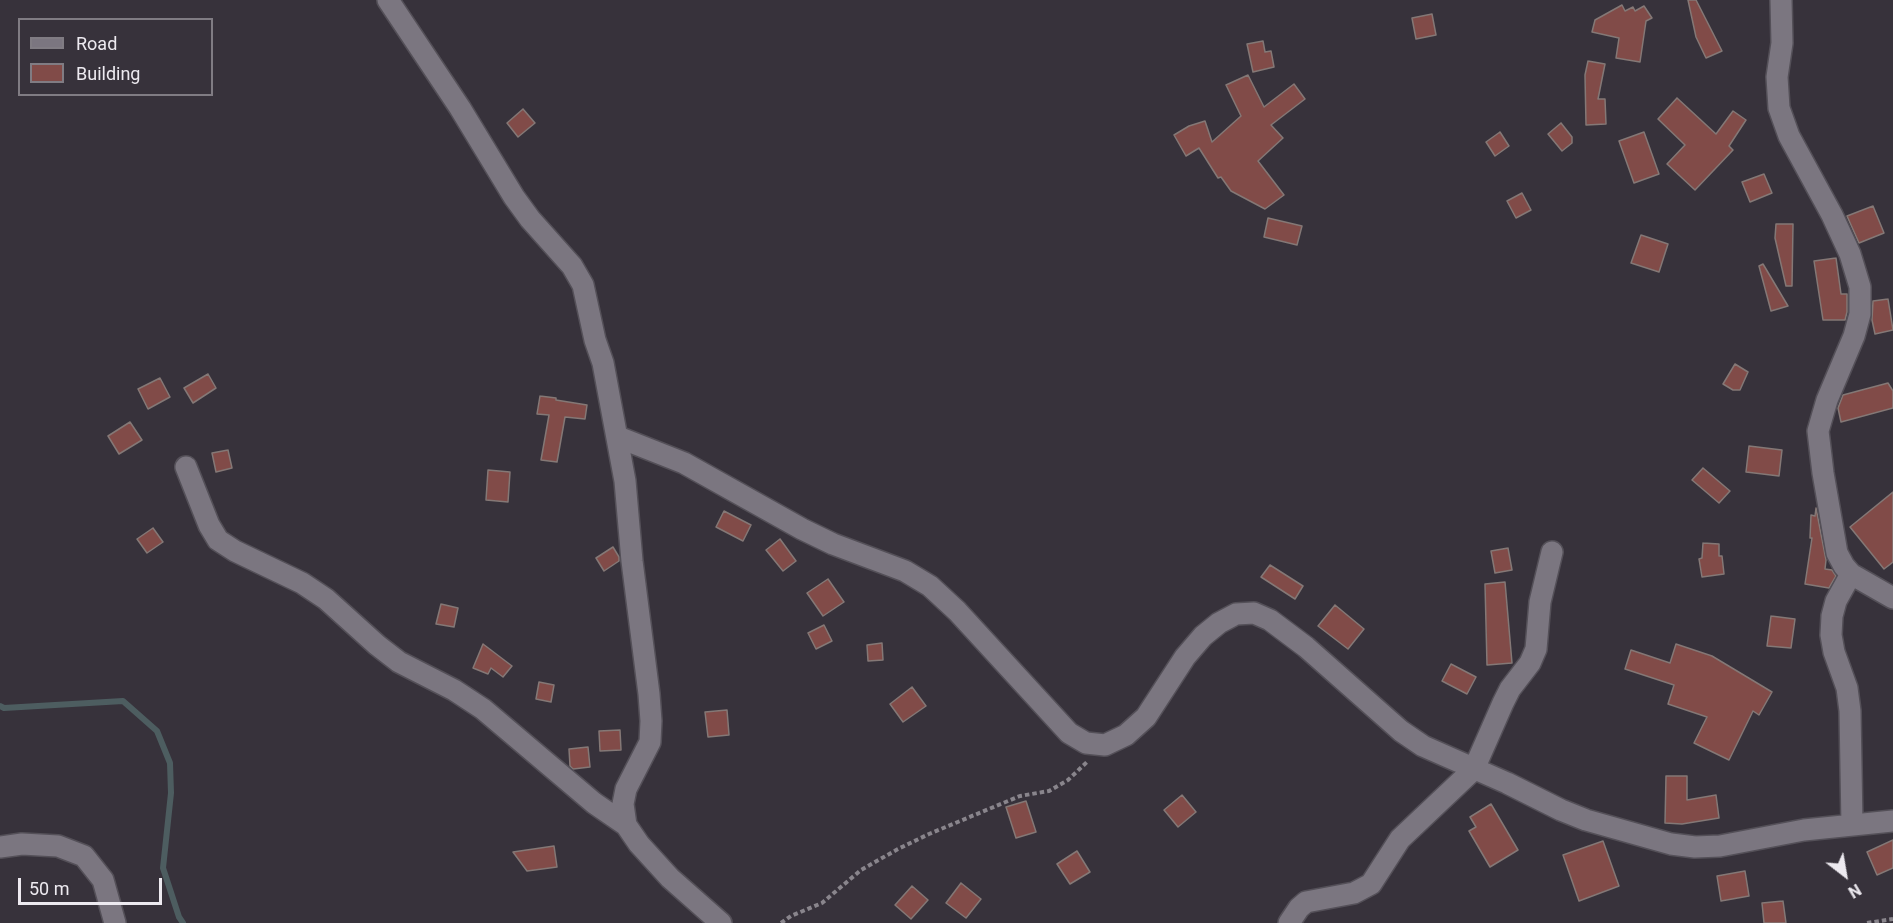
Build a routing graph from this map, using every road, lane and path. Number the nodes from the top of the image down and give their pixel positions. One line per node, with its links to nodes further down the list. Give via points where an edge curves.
1 (388, 0): 3 (street, via 514,197 572,266 583,285)
2 (1781, 0): 6 (street, via 1779,108 1850,254 1860,287 1860,314 1854,336 1818,431 1838,553)
3 (618, 437): 8 (street, via 684,463 802,529 905,571 930,586 1069,733 1086,743); 11 (street, via 651,721 650,742 626,789)
4 (186, 467): 11 (street, via 218,540 326,599 399,662 483,709)
5 (1552, 552): 9 (street, via 1540,602 1536,649 1503,703)
6 (1851, 574): 7 (street); 12 (street, via 1836,601 1831,635 1850,711)
7 (1893, 598)
8 (1105, 745): 9 (street, via 1126,735 1146,717 1203,636 1236,614 1254,613 1306,647 1401,731); 17 (path, via 1068,780 1049,791 1020,796 919,839 861,870 822,903)
9 (1474, 769): 12 (street, via 1586,820 1671,844 1720,846); 18 (street, via 1400,839 1371,884 1354,893 1306,902)
10 (1893, 821): 12 (street)
11 (626, 825): 16 (street, via 670,878)
12 (1852, 825)
13 (0, 847): 15 (street, via 58,846 84,856 103,880)
14 (1893, 919): 19 (path)
15 (115, 923)
16 (721, 923)
17 (782, 923)
18 (1289, 923)
19 (1867, 923)

